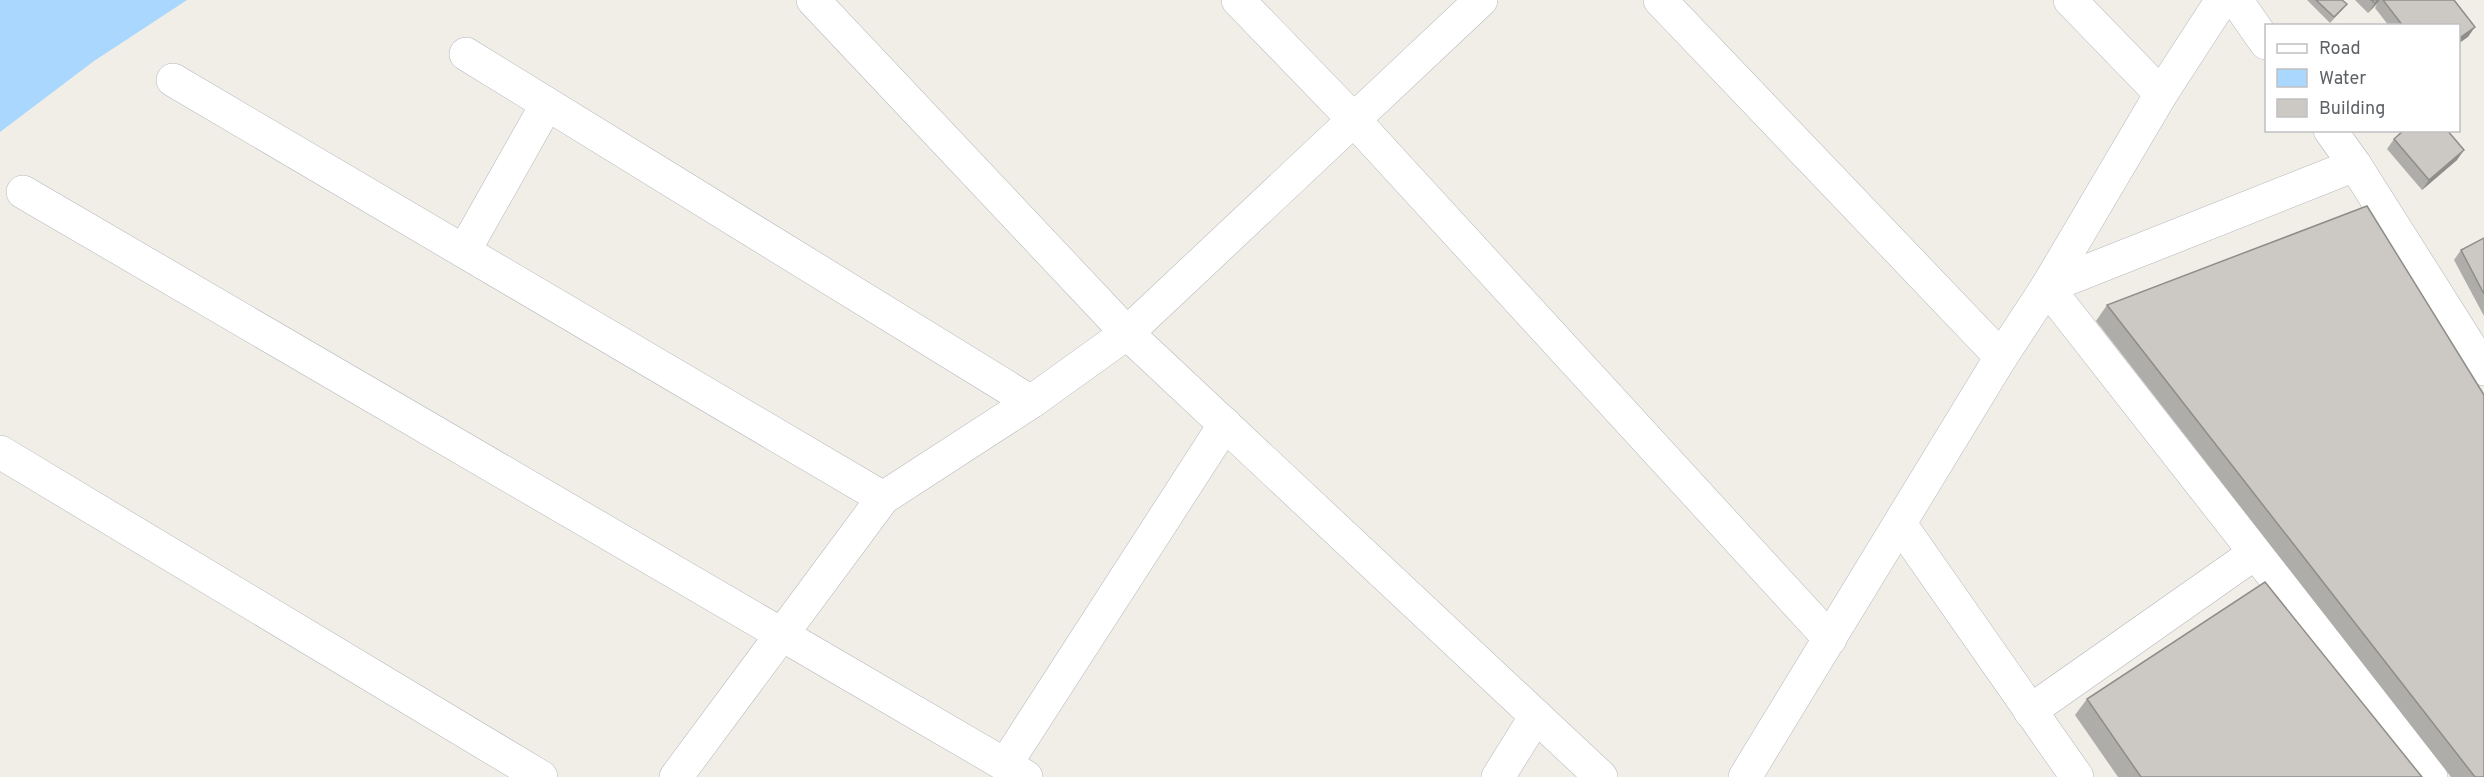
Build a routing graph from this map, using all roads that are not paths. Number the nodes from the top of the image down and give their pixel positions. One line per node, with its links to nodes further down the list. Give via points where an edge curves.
1 (813, 0): 19 (street)
2 (1238, 0): 13 (street)
3 (1481, 0): 13 (street)
4 (1660, 0): 20 (street)
5 (2070, 0): 11 (street)
6 (2222, 0): 11 (street)
7 (2236, 0): 8 (street)
8 (2265, 42)
9 (466, 54): 12 (street)
10 (173, 80): 17 (street)
11 (2161, 94): 18 (street)
12 (547, 104): 17 (street); 22 (street)
13 (1354, 120): 19 (street); 29 (street)
14 (2331, 132): 15 (street)
15 (2355, 165): 18 (street); 21 (street)
16 (23, 192): 28 (street)
17 (464, 251): 25 (street)
18 (2048, 287): 20 (street); 27 (street)
19 (1127, 333): 22 (street); 23 (street)
20 (2001, 357): 26 (street)
21 (2484, 369)
22 (1031, 402): 25 (street)
23 (1224, 424): 31 (street); 32 (street)
24 (0, 452): 33 (street)
25 (883, 498): 28 (street)
26 (1900, 524): 29 (street); 30 (street)
27 (2255, 553): 30 (street); 39 (street)
28 (780, 634): 32 (street); 34 (street)
29 (1830, 639): 37 (street)
30 (2030, 711): 38 (street)
31 (1536, 716): 35 (street); 36 (street)
32 (1016, 771)
33 (541, 777)
34 (676, 777)
35 (1498, 777)
36 (1601, 777)
37 (1745, 777)
38 (2077, 777)
39 (2431, 777)

